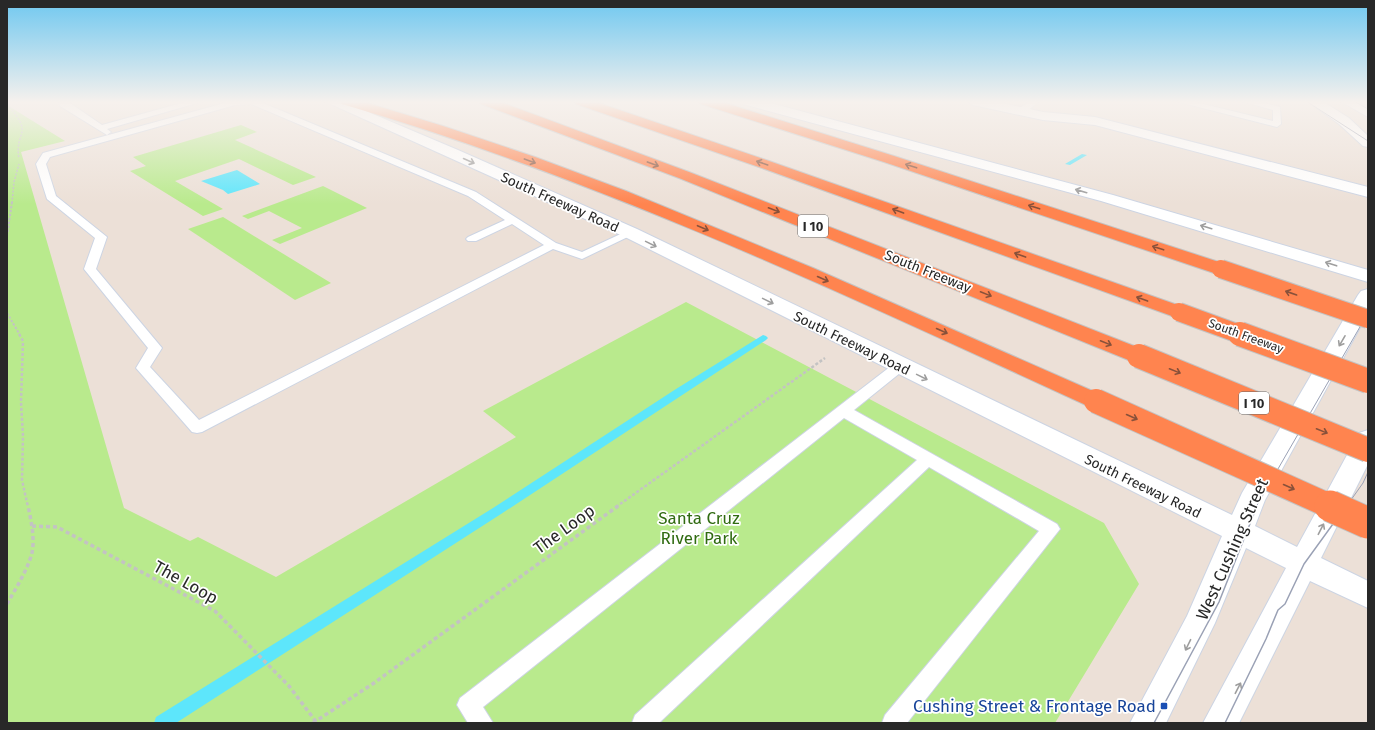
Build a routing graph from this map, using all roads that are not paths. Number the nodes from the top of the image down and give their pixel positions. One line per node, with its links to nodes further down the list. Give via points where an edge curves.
1 (116, 135): 11 (lane)
2 (331, 135): 14 (lane, via 472,194)
3 (408, 135): 15 (main road, South Freeway Road, one-way to 15)
4 (453, 135): 27 (highway, one-way to 27, bridge, via 498,149 646,205 792,265)
5 (575, 135): 25 (highway, South Freeway / I 10, one-way to 25, bridge, via 691,178)
6 (679, 135): 22 (highway, South Freeway, one-way to 6, bridge)
7 (812, 135): 20 (highway, one-way to 7, bridge)
8 (872, 135): 18 (main road, one-way to 8, via 1084,191)
9 (1150, 135): 13 (main road)
10 (1360, 135): 12 (main road)
11 (113, 136): 17 (lane, via 46,155 41,164 51,197 101,237 90,269 155,348 143,368 197,428)
12 (1368, 143)
13 (1368, 192)
14 (513, 220): 16 (lane); 17 (lane)
15 (630, 234): 17 (lane, via 582,256); 21 (main road, South Freeway Road, one-way to 21)
16 (472, 239)
17 (552, 245)
18 (1368, 276)
19 (1368, 295): 28 (main road, West Cushing Street, one-way to 28, via 1244,514)
20 (1368, 319)
21 (900, 366): 23 (lane); 28 (main road, South Freeway Road, one-way to 28)
22 (1368, 381)
23 (844, 411): 26 (lane); 31 (lane, via 468,705)
24 (1368, 439): 29 (main road, one-way to 24)
25 (1368, 450)
26 (928, 459): 32 (lane); 33 (lane, via 1051,529)
27 (1368, 523)
28 (1238, 532): 29 (main road, South Freeway Road); 34 (main road, West Cushing Street, one-way to 34, via 1199,623)
29 (1303, 563): 30 (main road, South Freeway Road); 35 (main road, one-way to 29)
30 (1368, 595)
31 (482, 723)
32 (643, 723)
33 (893, 723)
34 (1148, 723)
35 (1220, 723)

